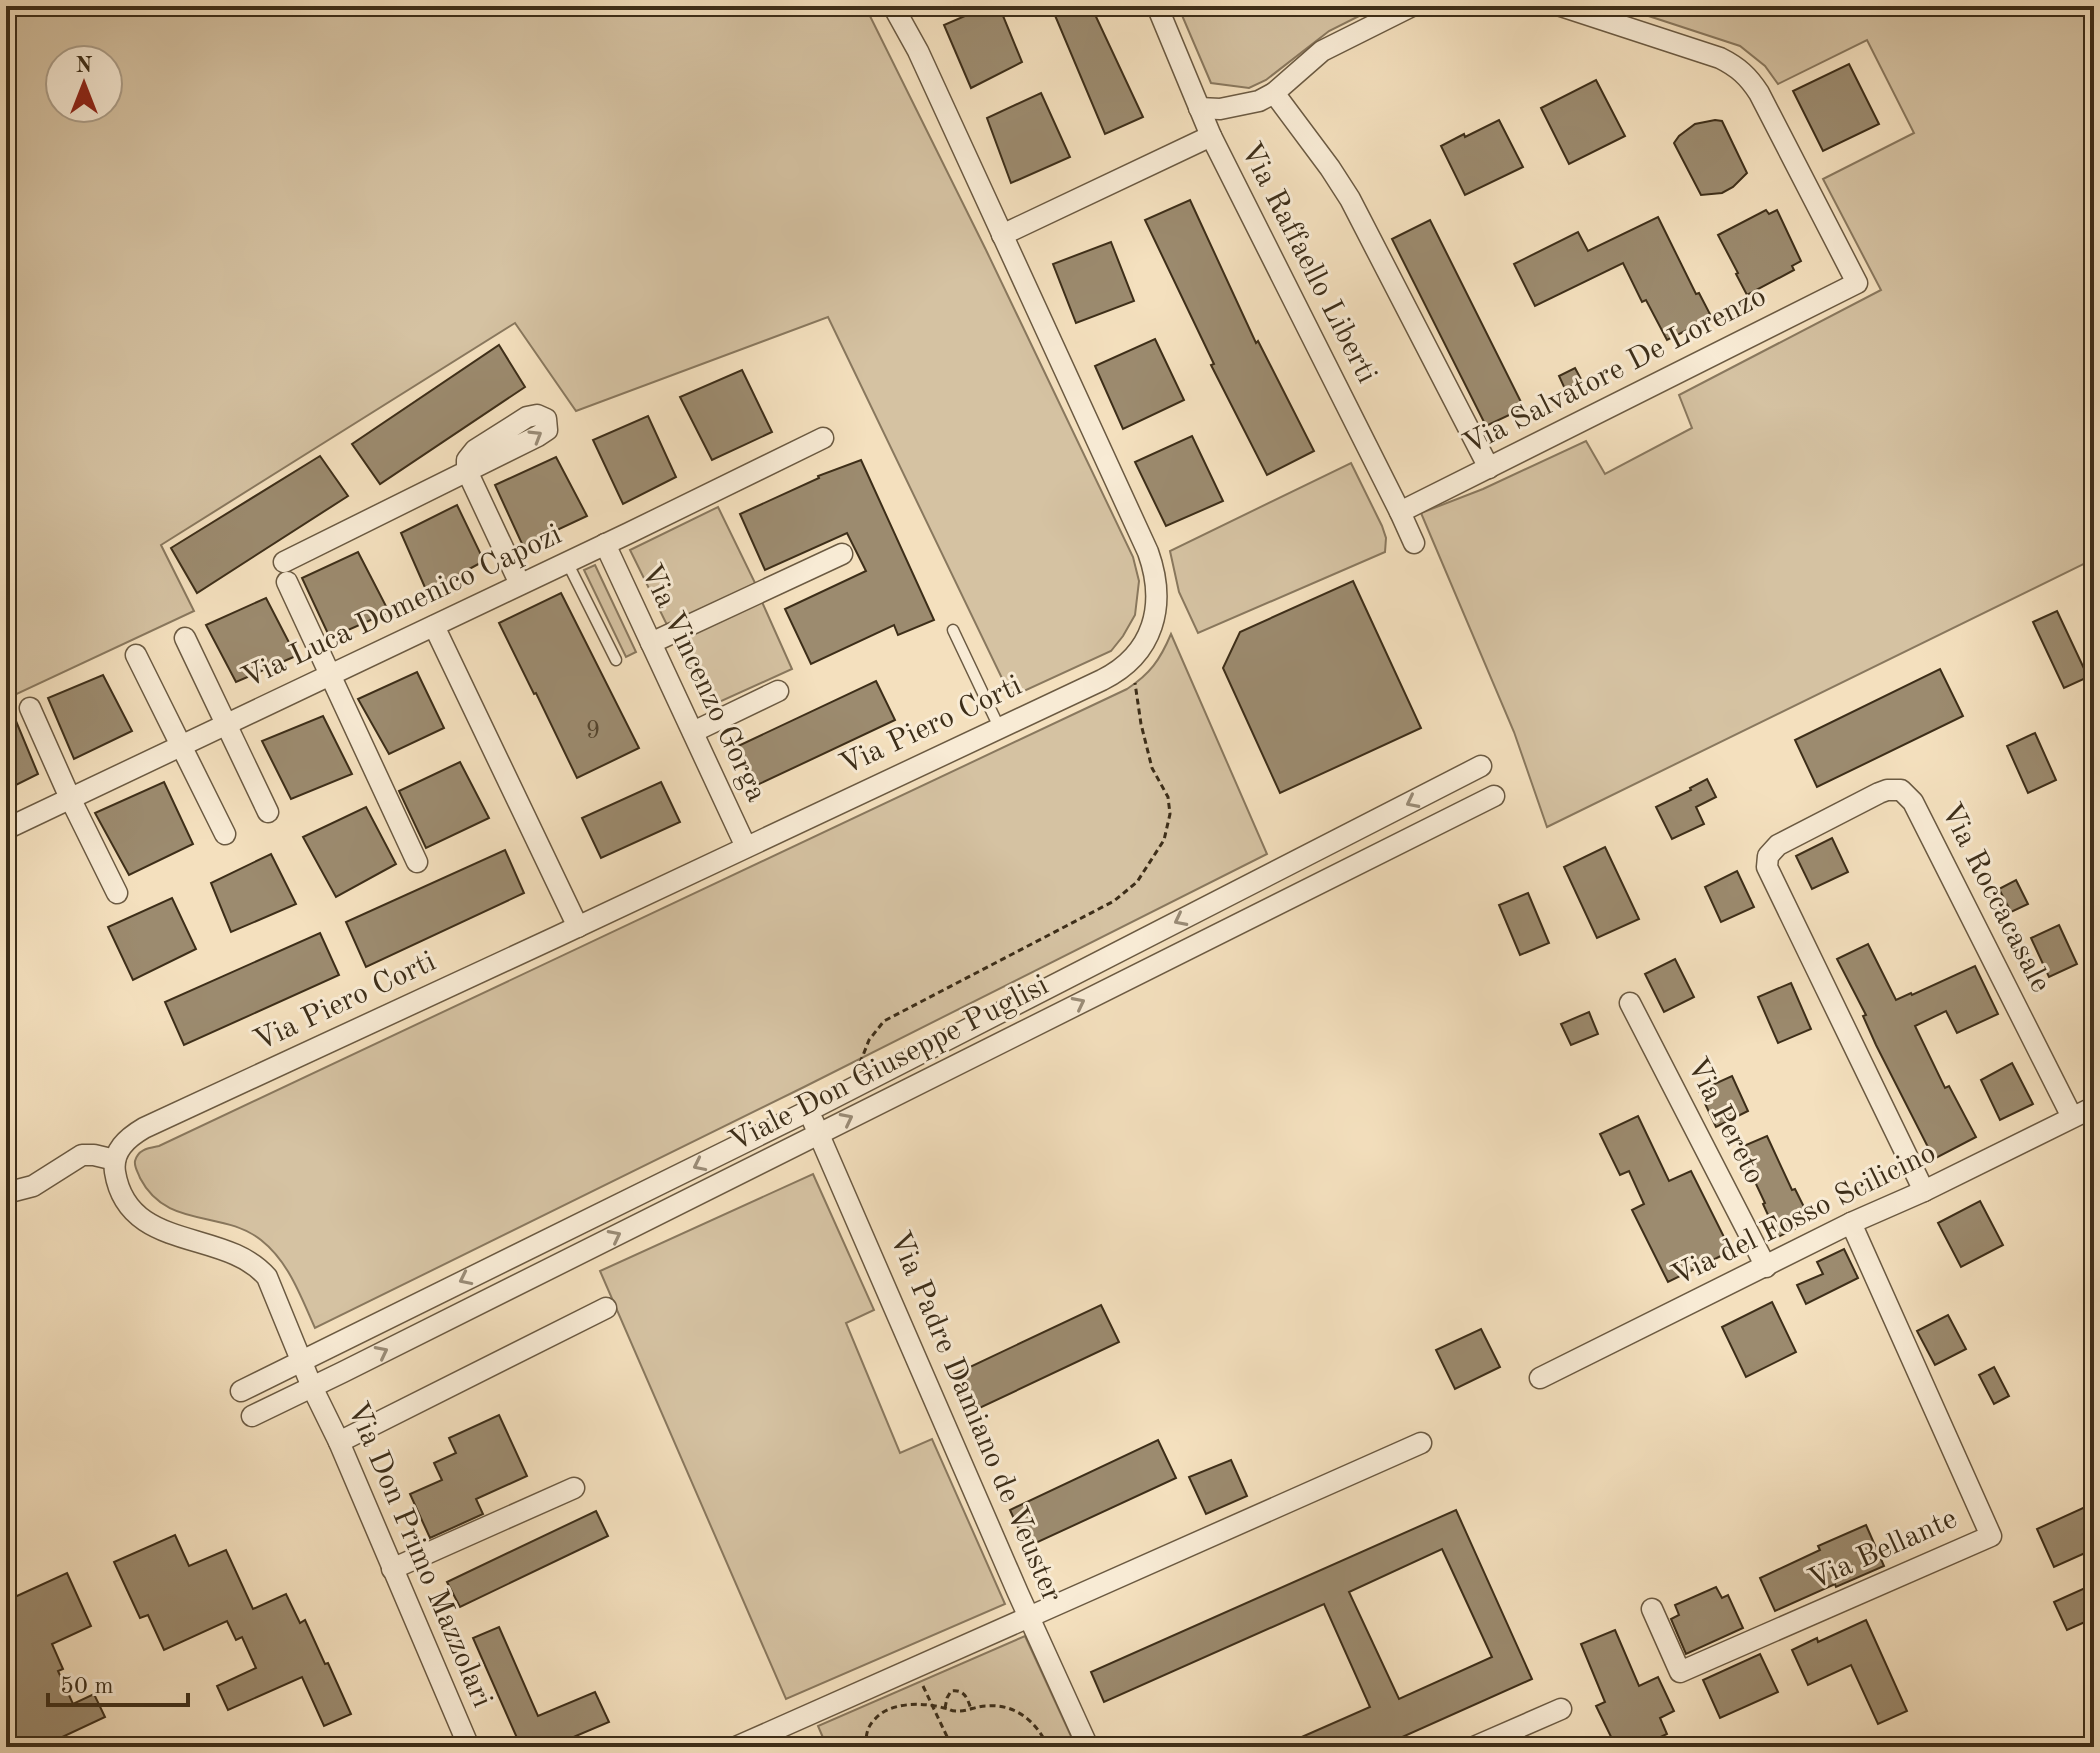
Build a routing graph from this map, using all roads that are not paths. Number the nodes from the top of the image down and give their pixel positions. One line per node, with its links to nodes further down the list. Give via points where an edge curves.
1 (893, 6): 8 (street, Via Piero Corti)
2 (1157, 6): 6 (street, Via Raffaello Liberti)
3 (1412, 6): 5 (street, via 1322,51)
4 (1561, 6): 10 (street, Via Salvatore De Lorenzo, via 1720,58 1747,75 1857,283)
5 (1274, 93): 6 (street, via 1241,106); 10 (street, via 1350,199)
6 (1199, 108): 7 (street, Via Raffaello Liberti)
7 (1211, 136): 8 (street); 11 (street, Via Raffaello Liberti)
8 (1002, 235): 27 (street, Via Piero Corti, via 1148,552 1157,592 1146,641 1130,662)
9 (823, 438): 13 (street, Via Luca Domenico Capozi)
10 (1489, 468): 11 (street, Via Salvatore De Lorenzo)
11 (1400, 512): 12 (street, Via Raffaello Liberti)
12 (1414, 543)
13 (605, 544): 15 (street, Via Luca Domenico Capozi); 20 (street, Via Vincenzo Gorga)
14 (842, 554): 20 (street)
15 (567, 562): 16 (street, Via Luca Domenico Capozi); 22 (lane)
16 (520, 584): 17 (street, Via Luca Domenico Capozi); 23 (street, via 467,471 286,572)
17 (434, 626): 23 (street, Via Luca Domenico Capozi); 41 (street)
18 (953, 630): 27 (lane)
19 (185, 638): 26 (street)
20 (651, 643): 28 (street, Via Vincenzo Gorga)
21 (136, 655): 29 (street)
22 (616, 660)
23 (330, 675): 26 (street, Via Luca Domenico Capozi); 38 (street)
24 (778, 691): 28 (street)
25 (30, 708): 32 (street)
26 (226, 724): 29 (street, Via Luca Domenico Capozi); 33 (street)
27 (999, 727): 36 (street, Via Piero Corti)
28 (693, 732): 36 (street, Via Vincenzo Gorga)
29 (181, 745): 32 (street, Via Luca Domenico Capozi); 35 (street)
30 (1481, 766): 37 (street, Viale Don Giuseppe Puglisi, one-way to 37)
31 (1494, 796): 39 (street, Viale Don Giuseppe Puglisi)
32 (70, 798): 34 (street, Via Luca Domenico Capozi); 40 (street)
33 (268, 812)
34 (6, 829)
35 (225, 834)
36 (746, 847): 41 (street, Via Piero Corti)
37 (1313, 853): 39 (street); 44 (street, Viale Don Giuseppe Puglisi, one-way to 44)
38 (417, 862)
39 (1326, 879): 46 (street, Viale Don Giuseppe Puglisi, one-way to 39)
40 (117, 893)
41 (578, 927): 47 (street, Via Piero Corti, via 140,1130)
42 (1630, 1003): 51 (street, Via Pereto)
43 (2094, 1107): 45 (street, Via del Fosso Scilicino)
44 (808, 1111): 46 (street, Via Padre Damiano de Veuster); 53 (street, Viale Don Giuseppe Puglisi, one-way to 53)
45 (2072, 1117): 48 (street, Via del Fosso Scilicino); 48 (street, Via Roccacasale, via 1913,802 1901,790 1879,793 1778,845 1768,856 1767,867)
46 (819, 1133): 55 (street, Viale Don Giuseppe Puglisi, one-way to 46); 63 (street, Via Padre Damiano de Veuster)
47 (115, 1160): 49 (street, via 82,1155 33,1186); 53 (street, Via Don Primo Mazzolari, via 123,1194 148,1223 233,1254 263,1273)
48 (1924, 1191): 50 (street, Via del Fosso Scilicino)
49 (6, 1193)
50 (1851, 1223): 51 (street, Via del Fosso Scilicino); 62 (street, Via Bellante, via 1991,1536 1680,1672)
51 (1766, 1267): 54 (street, Via del Fosso Scilicino)
52 (606, 1308): 58 (street)
53 (302, 1360): 55 (street, Via Don Primo Mazzolari); 56 (street, Viale Don Giuseppe Puglisi)
54 (1540, 1378)
55 (312, 1387): 57 (street, Viale Don Giuseppe Puglisi); 58 (street, Via Don Primo Mazzolari)
56 (241, 1391)
57 (252, 1416)
58 (339, 1442): 61 (street, Via Don Primo Mazzolari)
59 (1421, 1443): 63 (street)
60 (574, 1488): 61 (street)
61 (392, 1569): 65 (street, Via Don Primo Mazzolari)
62 (1652, 1609)
63 (1029, 1618): 66 (street); 67 (street, Via Padre Damiano de Veuster)
64 (1561, 1709): 68 (street)
65 (469, 1747)
66 (736, 1747)
67 (1088, 1747)
68 (1474, 1747)

